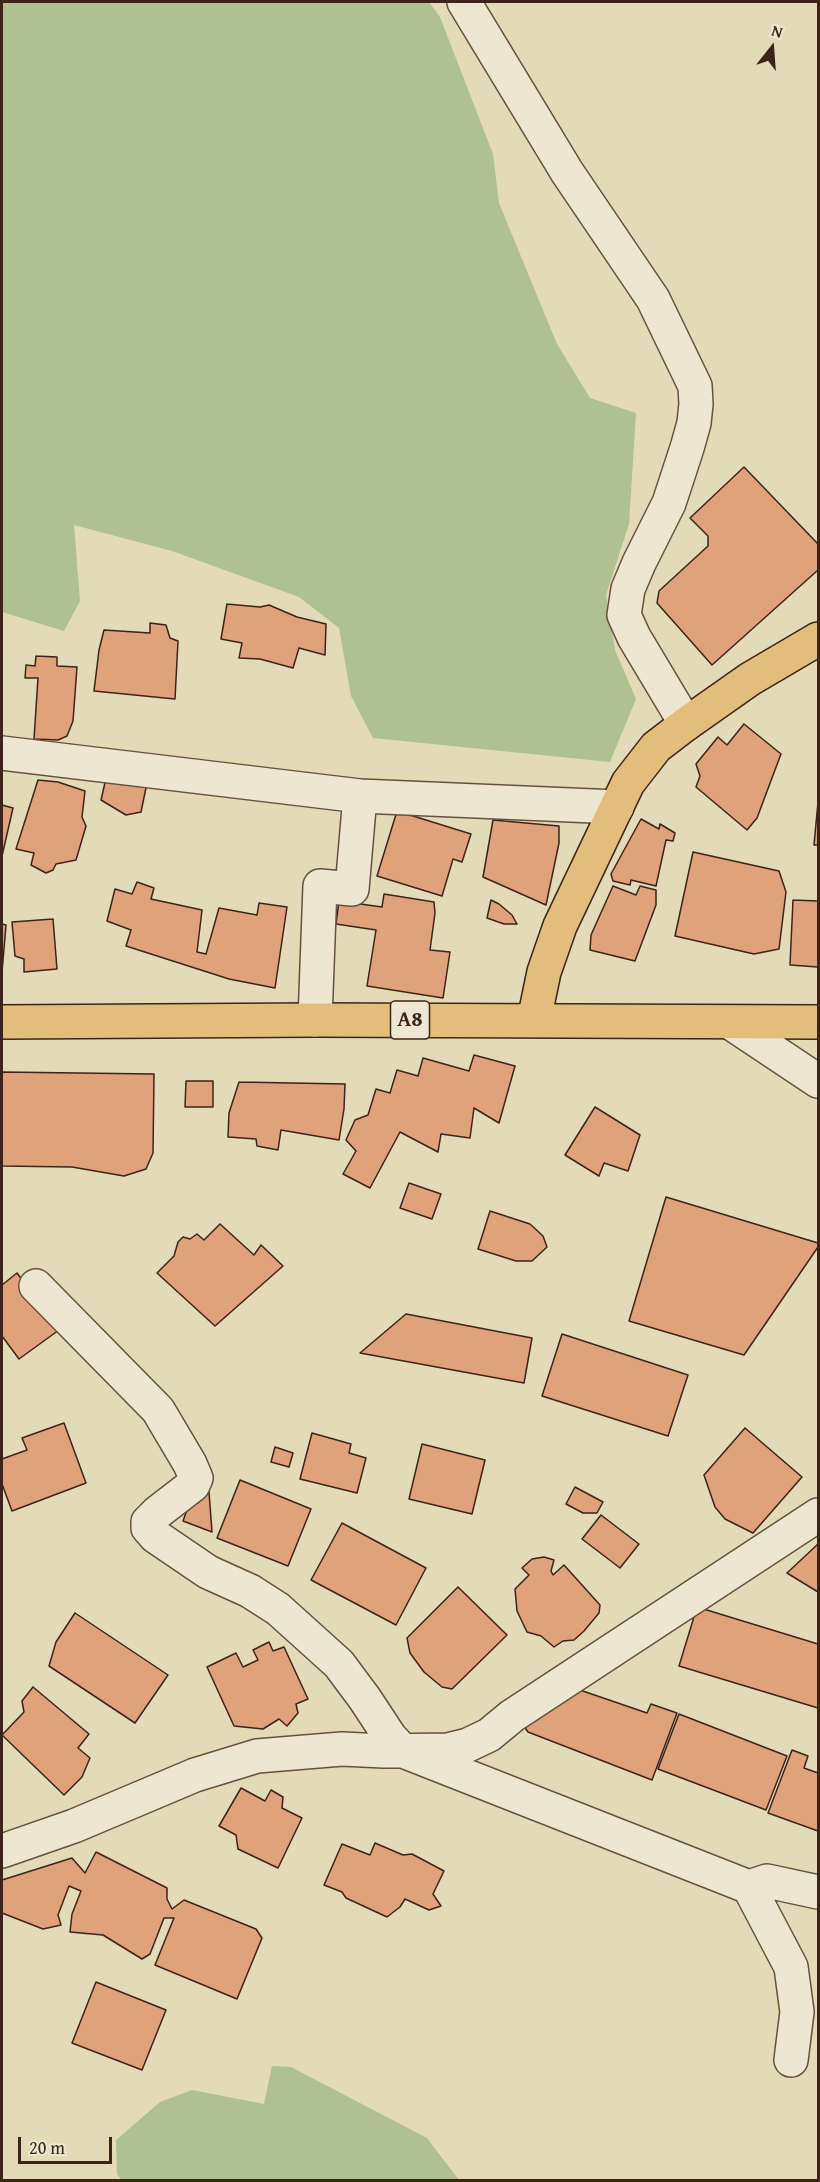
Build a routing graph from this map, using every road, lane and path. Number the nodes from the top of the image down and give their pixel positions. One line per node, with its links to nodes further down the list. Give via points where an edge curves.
1 (464, 2): 3 (street, via 567,172 652,299 695,386 694,423 687,448 669,503 628,589 624,615 633,637)
2 (819, 639): 3 (main road, via 750,679)
3 (686, 724): 6 (main road, via 656,747 628,783)
4 (2, 753): 5 (street)
5 (360, 796): 6 (street); 7 (street, via 352,889 320,886)
6 (617, 807): 8 (main road, via 560,926 544,972)
7 (315, 1020): 8 (main road, A8); 9 (main road, A8)
8 (534, 1020): 11 (main road, A8)
9 (2, 1022)
10 (819, 1022): 11 (main road, A8)
11 (731, 1023): 12 (street)
12 (819, 1081)
13 (36, 1286): 15 (street, via 158,1410 190,1464 196,1478 193,1485 158,1512 148,1522 148,1528 208,1572 278,1609 339,1664)
14 (819, 1515): 15 (street, via 512,1716 489,1735 448,1750)
15 (403, 1751): 16 (street, via 342,1749 257,1756 195,1775 74,1826); 17 (street)
16 (2, 1851)
17 (749, 1887): 18 (street, via 767,1881); 19 (street, via 791,1966 797,2012)
18 (819, 1892)
19 (791, 2060)

